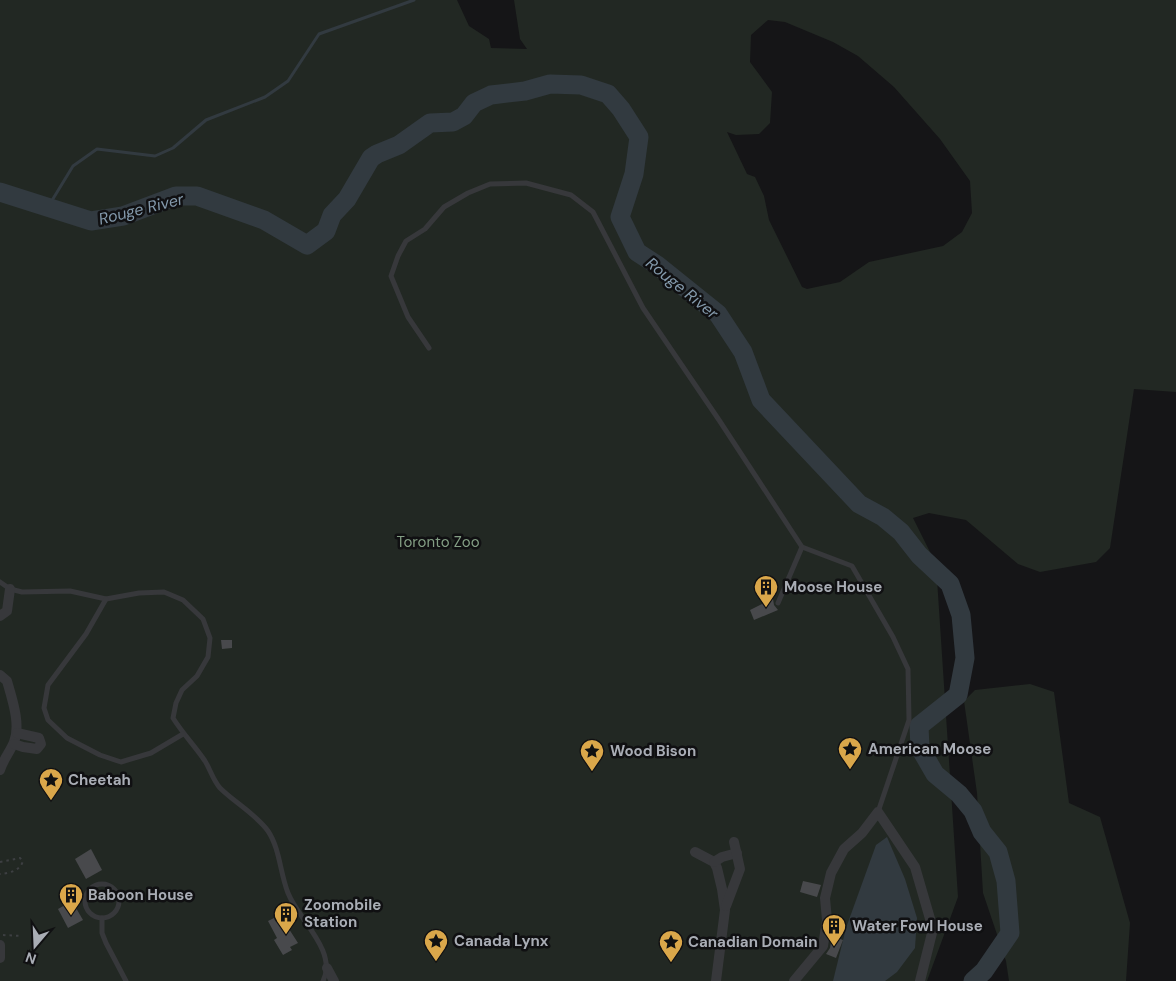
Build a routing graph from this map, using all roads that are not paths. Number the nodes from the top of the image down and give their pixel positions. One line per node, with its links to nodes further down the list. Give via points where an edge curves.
1 (429, 348): 2 (lane, via 408,317 391,276 406,241 425,229 444,207 490,184 526,183 571,195 593,212 643,308)
2 (802, 547): 6 (lane); 13 (lane, via 852,566 908,669 909,720)
3 (0, 582): 4 (lane)
4 (10, 589): 5 (lane, via 70,592); 7 (street, via 6,611)
5 (106, 599): 10 (lane, via 164,592 183,600 203,619 210,638 208,657 197,676 182,690 173,718); 10 (lane, via 86,634 48,685 44,708 48,720 67,738 121,762 151,753)
6 (778, 603)
7 (0, 616)
8 (0, 675): 9 (street, via 7,681)
9 (17, 733): 11 (street); 11 (street, via 39,738 41,744 37,749)
10 (183, 734): 20 (lane, via 218,786 267,830 288,894 313,932)
11 (14, 744): 12 (street)
12 (0, 770)
13 (878, 812): 25 (street, via 844,849 831,873 825,898 827,920 823,946); 26 (street, via 915,866 933,929)
14 (695, 852): 15 (street)
15 (714, 862): 16 (street); 16 (street, via 736,848 740,869)
16 (725, 910): 24 (street)
17 (102, 918): 17 (lane, via 88,910 86,900 89,890 103,884 114,889 119,899 113,915); 21 (lane, via 102,933)
18 (0, 945): 19 (street)
19 (0, 958)
20 (327, 968): 22 (lane); 23 (street)
21 (126, 981)
22 (323, 981)
23 (334, 981)
24 (716, 981)
25 (794, 981)
26 (920, 981)

